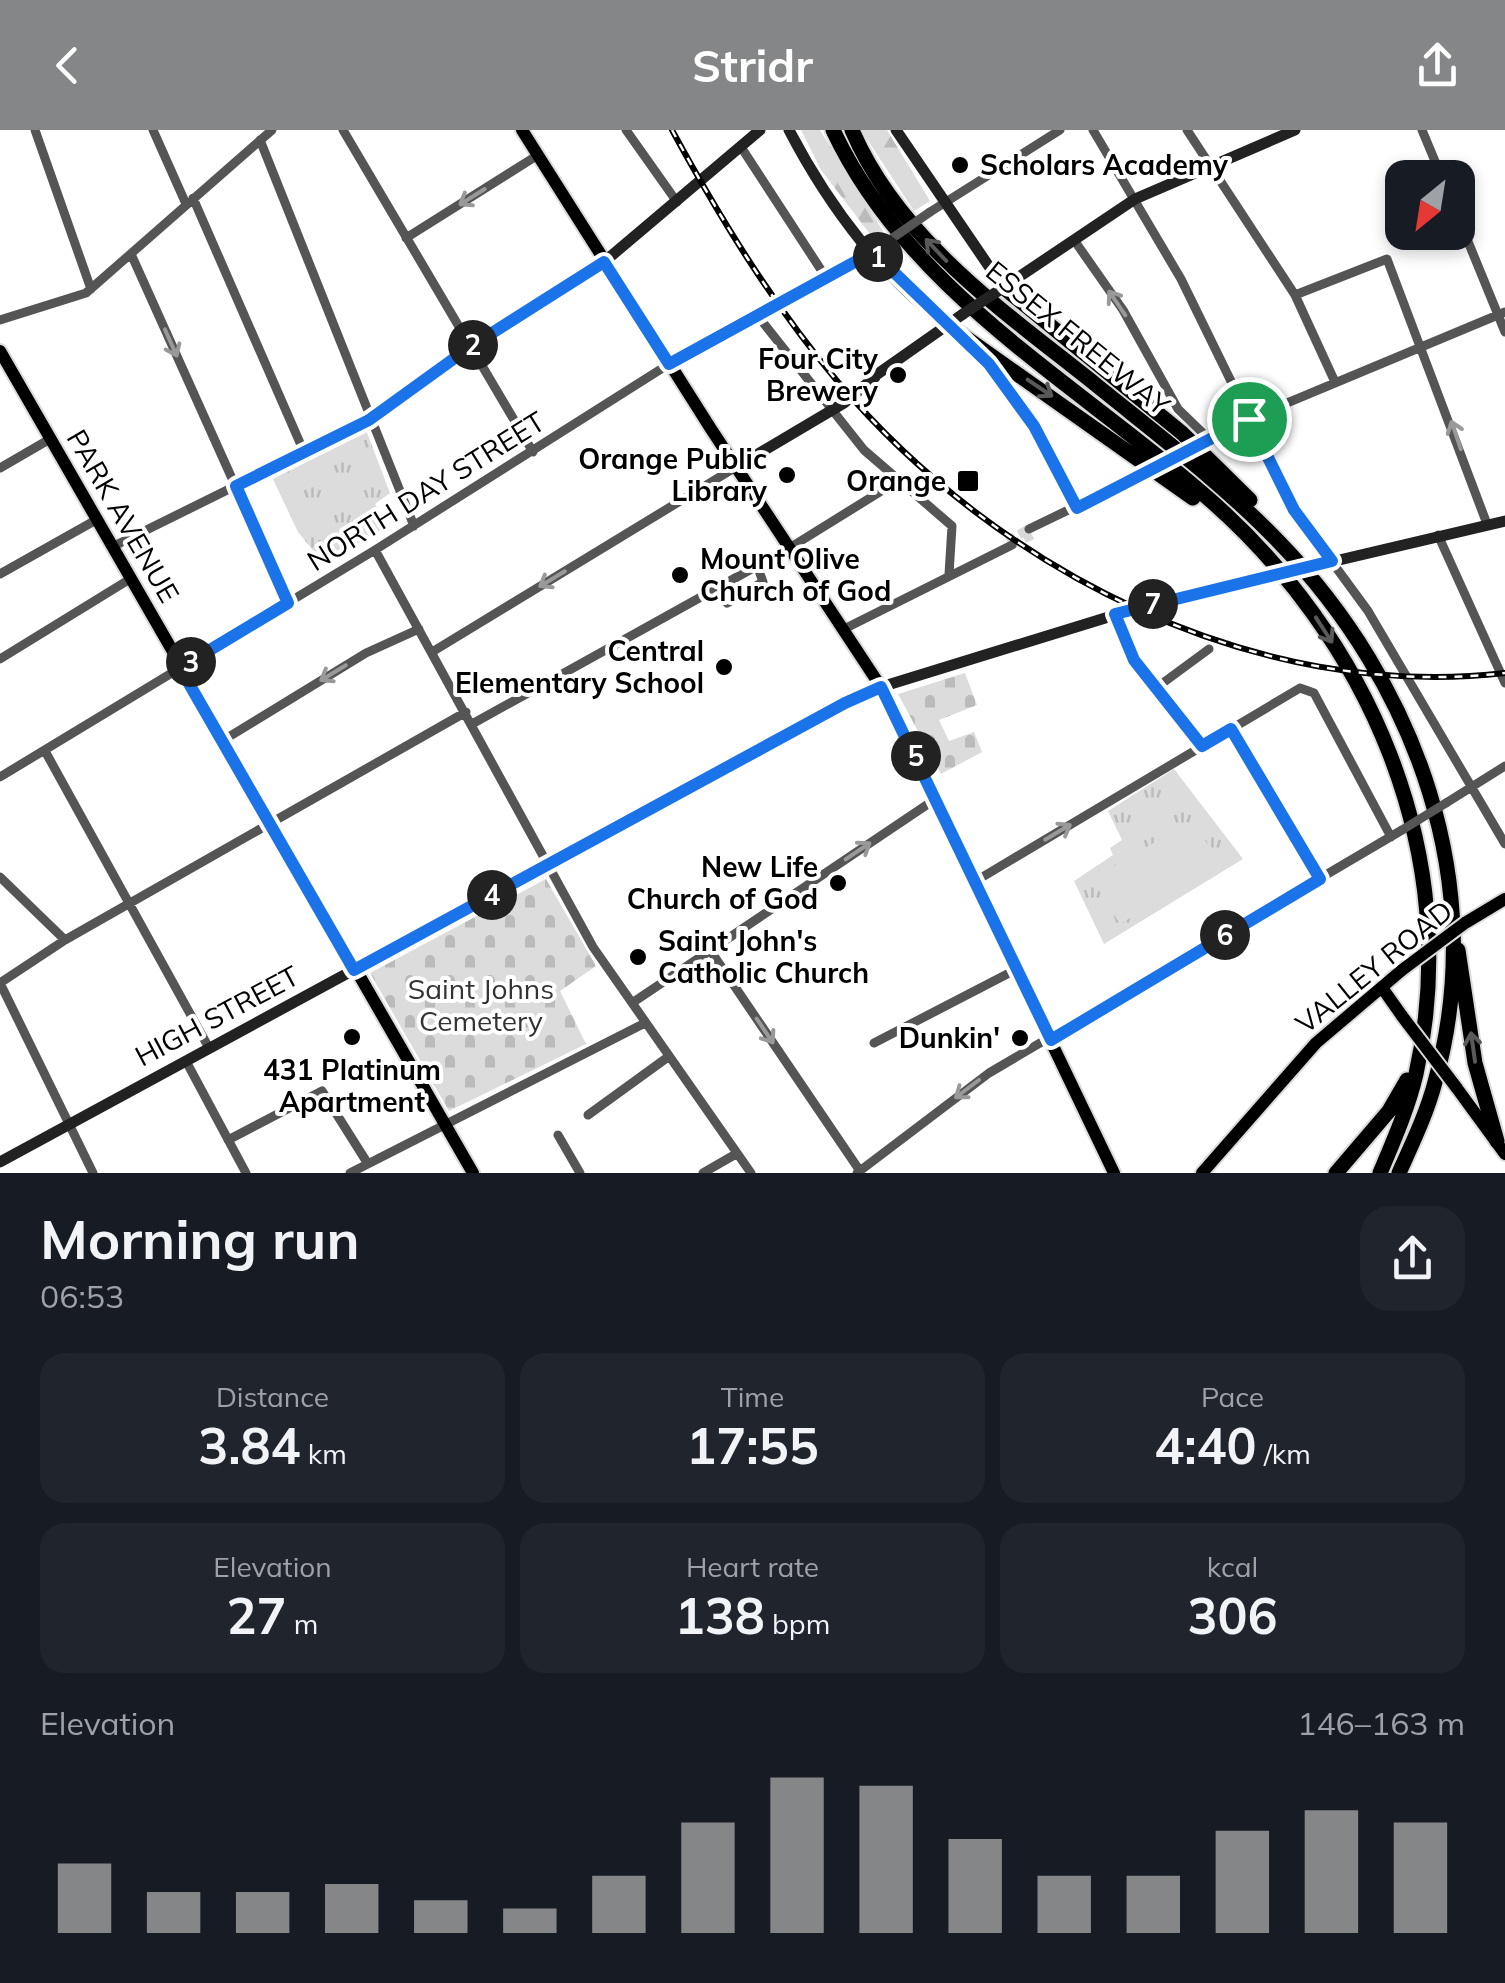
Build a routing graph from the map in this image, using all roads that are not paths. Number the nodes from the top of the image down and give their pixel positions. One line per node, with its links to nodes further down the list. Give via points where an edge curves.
1 (34, 130): 33 (street)
2 (153, 130): 23 (street)
3 (342, 130): 26 (street)
4 (522, 130): 19 (main road)
5 (626, 130): 24 (street)
6 (760, 130): 18 (main road)
7 (789, 130): 28 (main road, via 838,212)
8 (833, 130): 68 (highway, ESSEX FREEWAY, via 886,217 934,271 1202,492)
9 (852, 130): 75 (highway, ESSEX FREEWAY, one-way to 9, via 1196,465 950,264 893,199)
10 (896, 130): 25 (main road)
11 (1060, 130): 25 (street, NORTH DAY STREET)
12 (1093, 130): 22 (street)
13 (1187, 130): 21 (street)
14 (1296, 130): 21 (main road)
15 (1422, 130): 20 (street)
16 (270, 131): 17 (street)
17 (260, 140): 23 (street); 47 (street)
18 (742, 146): 24 (main road); 32 (street)
19 (538, 155): 26 (street, one-way to 26); 31 (main road)
20 (1434, 160)
21 (1212, 168): 22 (main road); 35 (street)
22 (1135, 199): 27 (main road); 48 (street)
23 (190, 201): 30 (street); 51 (street)
24 (677, 202): 31 (main road)
25 (944, 204): 28 (street, NORTH DAY STREET, bridge); 34 (main road)
26 (406, 238): 41 (street)
27 (1074, 240): 34 (main road); 50 (street, one-way to 27, via 1178,409 1123,310)
28 (878, 248): 32 (street, NORTH DAY STREET); 39 (main road)
29 (1473, 250): 36 (street)
30 (131, 254): 33 (street); 56 (street, one-way to 56)
31 (604, 262): 41 (street); 44 (main road)
32 (827, 279): 37 (street, NORTH DAY STREET)
33 (91, 289): 38 (street)
34 (1000, 289): 39 (main road, bridge); 75 (highway, via 1182,433 1270,519)
35 (1295, 295): 42 (street, via 1387,259); 45 (street)
36 (1501, 314): 40 (street); 42 (street)
37 (757, 315): 44 (street, NORTH DAY STREET); 46 (street)
38 (0, 320)
39 (952, 329): 46 (main road); 57 (street, via 1019,403); 68 (highway, one-way to 68, via 1099,428)
40 (1505, 332)
41 (470, 347): 47 (street); 52 (street)
42 (1422, 347): 45 (street); 60 (street, one-way to 42)
43 (0, 351): 49 (main road, PARK AVENUE)
44 (669, 364): 52 (street, NORTH DAY STREET); 53 (main road)
45 (1335, 382): 48 (street)
46 (830, 409): 53 (main road); 55 (street)
47 (371, 419): 51 (street); 61 (street)
48 (1249, 419): 50 (street); 69 (street, via 1294,510)
49 (50, 438): 54 (street); 58 (main road, PARK AVENUE)
50 (1206, 442): 57 (street, bridge)
51 (304, 452): 56 (street)
52 (534, 452): 61 (street, NORTH DAY STREET)
53 (736, 467): 66 (main road); 82 (street, one-way to 82)
54 (0, 468)
55 (899, 480): 66 (street); 72 (street, via 952,526)
56 (236, 486): 65 (street); 76 (street)
57 (1077, 508): 62 (street)
58 (96, 520): 65 (main road, PARK AVENUE); 71 (street)
59 (1505, 520): 60 (main road, HIGH STREET)
60 (1487, 524): 63 (main road, HIGH STREET)
61 (414, 526): 67 (street, NORTH DAY STREET)
62 (1032, 532)
63 (1438, 536): 69 (main road, HIGH STREET); 80 (street)
64 (1008, 544): 72 (street)
65 (112, 547): 73 (main road, PARK AVENUE)
66 (790, 547): 70 (street); 78 (main road)
67 (376, 550): 76 (street, NORTH DAY STREET); 79 (street)
68 (1264, 553): 117 (highway, ESSEX FREEWAY, one-way to 117, via 1336,647 1392,752 1410,802 1426,888 1429,993)
69 (1332, 561): 77 (main road, HIGH STREET, bridge); 97 (street)
70 (757, 565): 74 (street); 74 (street, via 763,582 726,603)
71 (0, 574)
72 (949, 574): 78 (street)
73 (130, 578): 83 (street); 84 (main road, PARK AVENUE)
74 (715, 588): 90 (street)
75 (1321, 589): 108 (highway, ESSEX FREEWAY, via 1402,714 1428,778)
76 (288, 603): 84 (street, NORTH DAY STREET)
77 (1121, 613): 87 (main road, HIGH STREET); 88 (street, via 1134,660)
78 (846, 628): 87 (main road)
79 (419, 630): 82 (street); 92 (street, one-way to 92, via 366,653)
80 (1490, 648): 85 (street); 86 (street)
81 (1208, 649): 88 (street)
82 (432, 652): 89 (street)
83 (0, 659)
84 (180, 668): 92 (main road, PARK AVENUE); 94 (street, NORTH DAY STREET)
85 (1505, 674)
86 (1505, 683)
87 (881, 687): 98 (main road); 102 (main road, HIGH STREET)
88 (1156, 688): 93 (street)
89 (466, 712): 90 (street); 99 (street)
90 (472, 724): 102 (street)
91 (1231, 729): 93 (street); 100 (street, via 1300,688 1314,693); 104 (street)
92 (222, 740): 99 (main road, PARK AVENUE)
93 (1202, 746): 105 (street, one-way to 93)
94 (45, 750): 96 (street, NORTH DAY STREET); 107 (street)
95 (1505, 766): 97 (street)
96 (0, 777)
97 (1471, 786): 100 (street, bridge); 101 (street)
98 (936, 798): 105 (main road); 110 (street, one-way to 98)
99 (270, 823): 107 (street); 112 (main road, PARK AVENUE)
100 (1391, 837): 104 (street)
101 (1505, 844)
102 (549, 864): 112 (main road, HIGH STREET); 115 (street)
103 (0, 877): 109 (street)
104 (1320, 879): 118 (street)
105 (974, 882): 111 (main road)
106 (1505, 899): 108 (main road, VALLEY ROAD)
107 (131, 902): 109 (street); 120 (street)
108 (1459, 920): 114 (main road, VALLEY ROAD, bridge); 123 (highway, one-way to 108); 146 (highway, ESSEX FREEWAY, via 1435,1082)
109 (64, 940): 113 (street)
110 (710, 950): 115 (street); 134 (street, one-way to 134)
111 (1016, 969): 118 (main road); 119 (street)
112 (354, 970): 120 (main road, HIGH STREET); 127 (main road, PARK AVENUE)
113 (0, 983): 126 (street)
114 (1383, 988): 130 (main road, bridge); 143 (main road, VALLEY ROAD, via 1316,1043)
115 (632, 1003): 116 (street)
116 (645, 1024): 121 (street); 127 (street)
117 (1423, 1034): 144 (highway, via 1397,1098); 145 (highway, ESSEX FREEWAY, via 1406,1110)
118 (1051, 1040): 134 (street, one-way to 134, via 989,1073); 142 (main road)
119 (874, 1043)
120 (210, 1048): 122 (main road, HIGH STREET)
121 (668, 1057): 125 (street); 131 (street)
122 (186, 1061): 126 (main road, HIGH STREET); 129 (street)
123 (1479, 1081): 124 (highway); 130 (highway)
124 (1505, 1114)
125 (588, 1115)
126 (70, 1124): 132 (main road, HIGH STREET); 135 (street)
127 (444, 1124): 133 (street); 138 (main road, PARK AVENUE)
128 (558, 1135): 139 (street)
129 (228, 1140): 133 (street, via 322,1091); 136 (street)
130 (1502, 1144)
131 (736, 1154): 140 (street); 141 (street)
132 (0, 1162)
133 (368, 1164): 137 (street)
134 (858, 1172)
135 (93, 1173)
136 (246, 1173)
137 (350, 1173)
138 (472, 1173)
139 (580, 1173)
140 (703, 1173)
141 (752, 1173)
142 (1114, 1173)
143 (1202, 1173)
144 (1336, 1173)
145 (1380, 1173)
146 (1401, 1173)

